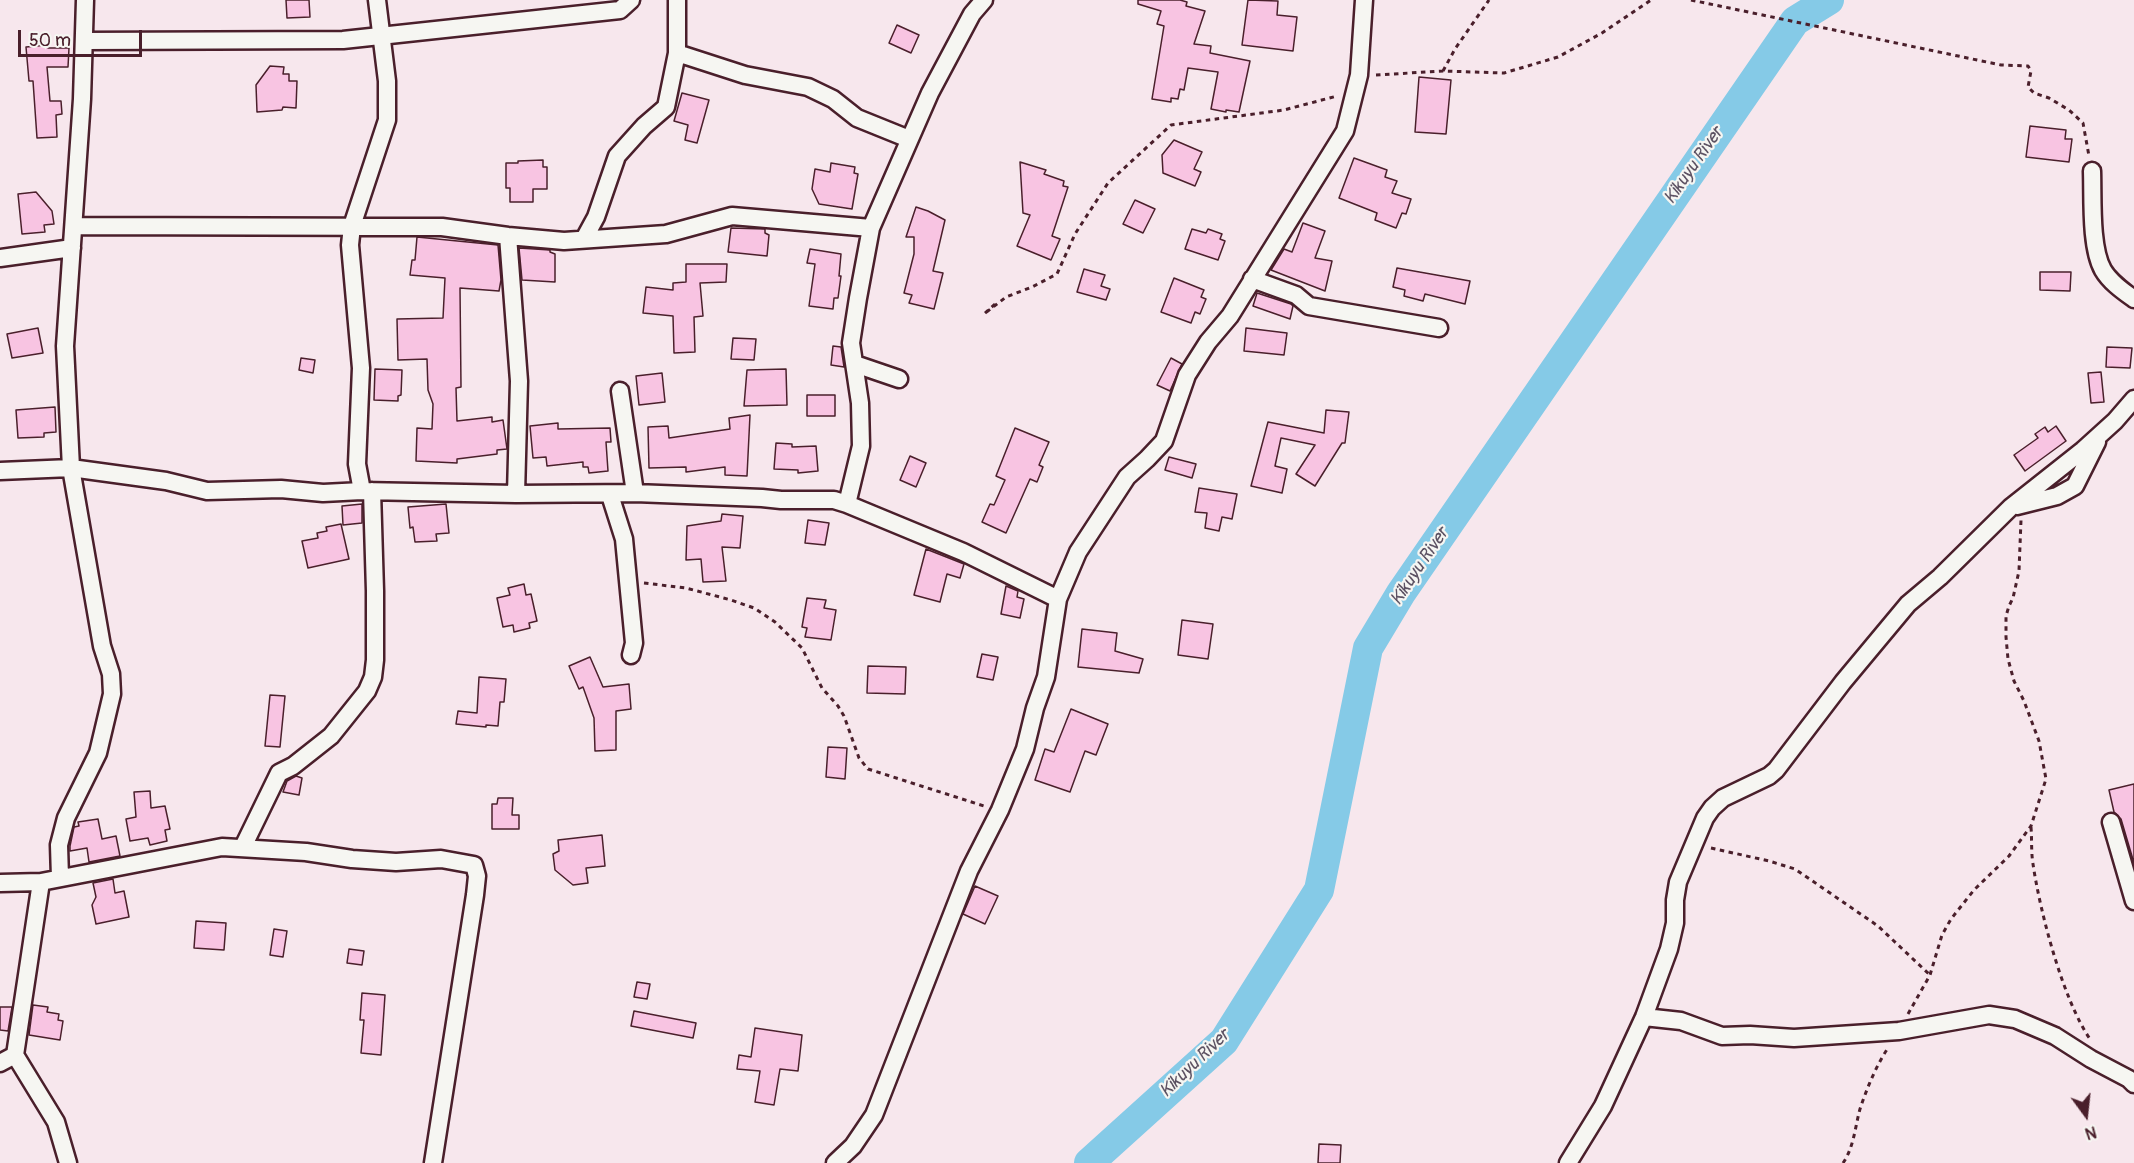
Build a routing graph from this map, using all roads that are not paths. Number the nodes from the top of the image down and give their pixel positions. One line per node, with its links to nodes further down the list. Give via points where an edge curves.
1 (85, 0): 8 (street)
2 (378, 0): 7 (street)
3 (631, 0): 7 (street, via 620,10)
4 (676, 0): 9 (street)
5 (984, 0): 10 (street, via 972,15)
6 (1364, 0): 19 (street, via 1357,83 1345,131)
7 (382, 36): 8 (street, via 343,40); 13 (street, via 387,120)
8 (84, 41): 12 (street)
9 (677, 53): 10 (street, via 745,75 808,87 833,99 857,118); 16 (street, via 666,107 617,156 596,217)
10 (909, 139): 14 (street)
11 (2092, 171): 20 (street, via 2095,238 2102,268)
12 (74, 226): 13 (street); 17 (street)
13 (352, 226): 15 (street, via 442,227); 29 (street, via 351,268 361,368 357,464)
14 (872, 228): 16 (street, via 732,216 666,234); 22 (street, via 851,343)
15 (508, 236): 16 (street); 31 (street, via 519,381)
16 (584, 239)
17 (72, 248): 18 (street); 27 (street, via 65,346)
18 (0, 258)
19 (1252, 279): 21 (street, via 1296,295 1309,306); 35 (street, via 1187,375 1164,441 1127,477 1102,512 1078,552)
20 (2134, 299)
21 (1439, 328)
22 (855, 364): 23 (street); 33 (street, via 861,446)
23 (899, 379)
24 (620, 391): 30 (street)
25 (2134, 399): 26 (street)
26 (2102, 433): 34 (street); 34 (street, via 2075,486 2057,496)
27 (71, 468): 28 (street); 29 (street, via 166,481 207,491); 39 (street, via 112,694 98,753 66,818 60,845)
28 (0, 471)
29 (367, 491): 31 (street); 38 (street, via 375,591 373,677 368,691 331,735 279,773)
30 (636, 493): 32 (street); 33 (street, via 834,500)
31 (516, 494): 32 (street)
32 (610, 495): 36 (street, via 624,539 634,643)
33 (847, 504): 35 (street, via 963,552)
34 (2016, 506): 43 (street, via 1908,604 1776,770 1712,807 1678,882 1671,940)
35 (1058, 599): 48 (street, via 1046,677 1025,749 969,871 874,1115 853,1146)
36 (631, 655)
37 (2111, 822): 42 (street)
38 (243, 848): 39 (street, via 222,847); 47 (street, via 352,860 441,859 474,865 476,895)
39 (60, 878): 40 (street)
40 (41, 882): 41 (street); 44 (street)
41 (0, 883)
42 (2134, 902)
43 (1644, 1017): 45 (street, via 1682,1021 1731,1037 1794,1038 1899,1030 1989,1015 2015,1019 2055,1036); 49 (street, via 1603,1107)
44 (8, 1059): 46 (street, via 56,1122)
45 (2134, 1084)
46 (68, 1163)
47 (432, 1163)
48 (835, 1163)
49 (1568, 1163)

